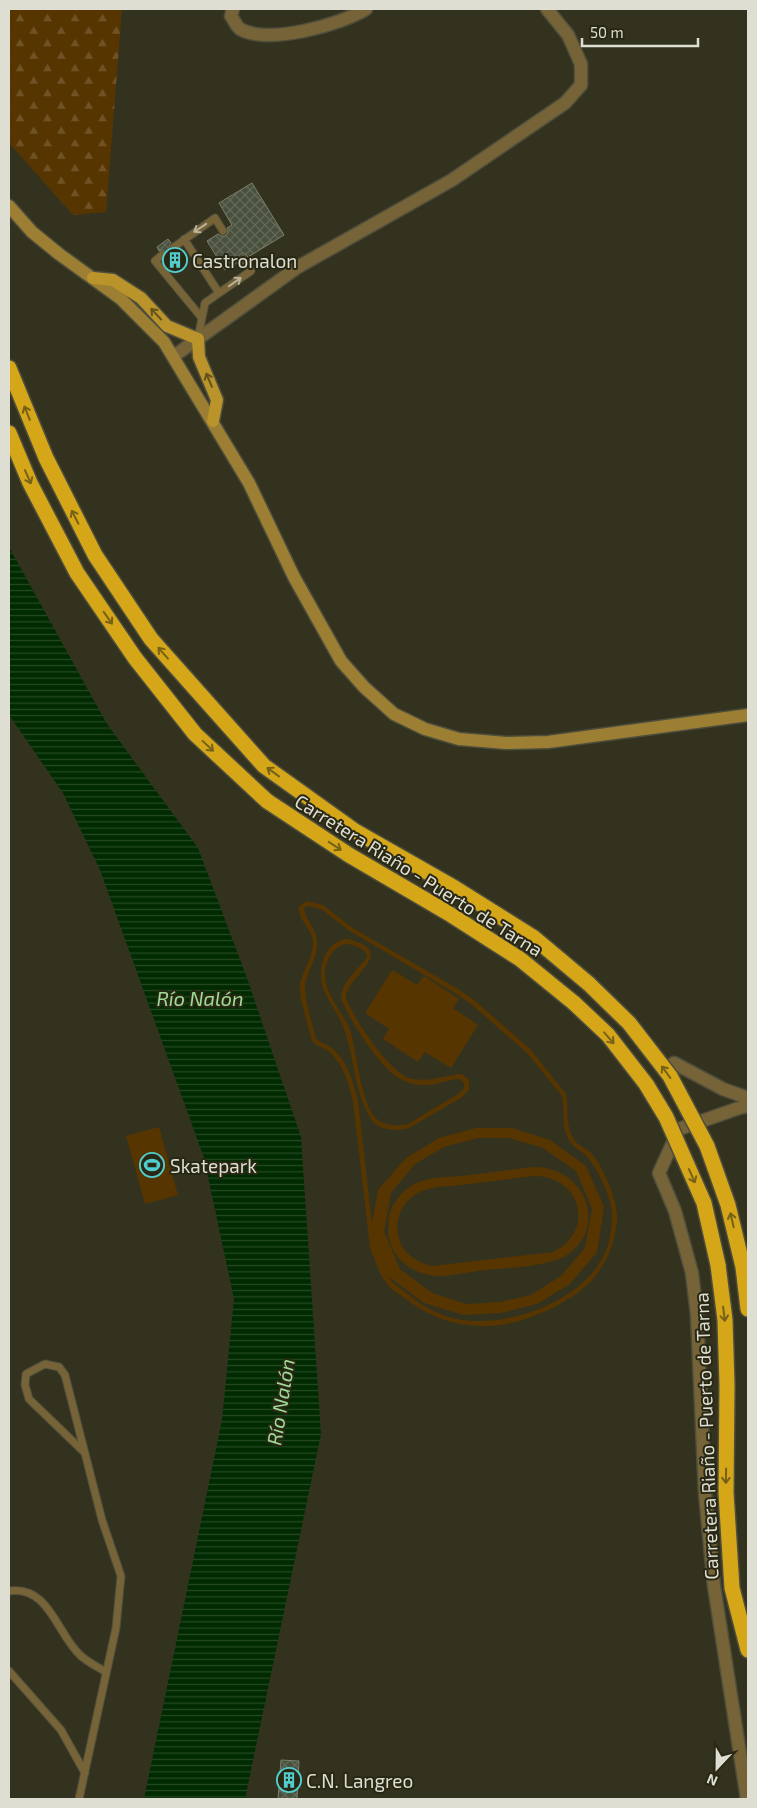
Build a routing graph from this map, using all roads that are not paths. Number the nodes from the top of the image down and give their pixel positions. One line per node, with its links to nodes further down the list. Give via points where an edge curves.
1 (233, 9): 2 (street, via 231,16 238,28 252,34 271,34 300,32 343,21)
2 (366, 9)
3 (547, 9): 13 (street, via 568,35 581,64 581,85 565,103 452,180 298,267)
4 (9, 206): 10 (main road, via 32,232)
5 (223, 230): 6 (lane, one-way to 6, via 215,218)
6 (184, 240): 7 (lane); 11 (lane)
7 (174, 247)
8 (162, 255): 12 (lane, via 155,261)
9 (243, 259): 11 (lane, one-way to 9, via 251,271)
10 (93, 278): 13 (main road, one-way to 10, via 167,326 141,298 113,280); 14 (main road, via 121,299)
11 (219, 293): 12 (lane, via 205,302)
12 (201, 317): 13 (lane)
13 (198, 339): 14 (street); 16 (main road, one-way to 13, via 217,400 199,356)
14 (174, 356): 16 (main road)
15 (9, 368): 22 (highway, Carretera Riaño - Puerto de Tarna, one-way to 15, bridge, via 743,1267 728,1205 707,1146 670,1076 629,1023 533,937 355,831 264,766 151,639 95,555 46,458)
16 (213, 421): 18 (main road, via 249,483 294,577 341,661 394,714 425,729 459,739 506,743 548,742)
17 (9, 433): 25 (highway, Carretera Riaño - Puerto de Tarna, one-way to 25, bridge, via 30,483 77,573 135,658 195,734 267,801 520,959 608,1035 646,1084 666,1117 704,1203 718,1266 725,1320 726,1493 732,1588)
18 (748, 715)
19 (674, 1063): 20 (street, via 722,1089)
20 (748, 1098)
21 (748, 1106): 30 (street, via 678,1129 659,1173 676,1211 692,1273 714,1586)
22 (748, 1309)
23 (84, 1452): 23 (lane, via 30,1398 25,1385 26,1374 45,1364 59,1367 65,1376); 27 (lane, via 121,1576 116,1628)
24 (9, 1591): 27 (lane, via 19,1590 42,1600 79,1654)
25 (748, 1650)
26 (9, 1671): 28 (lane, via 61,1730)
27 (106, 1672): 28 (lane)
28 (85, 1773): 29 (lane)
29 (79, 1799)
30 (747, 1799)

